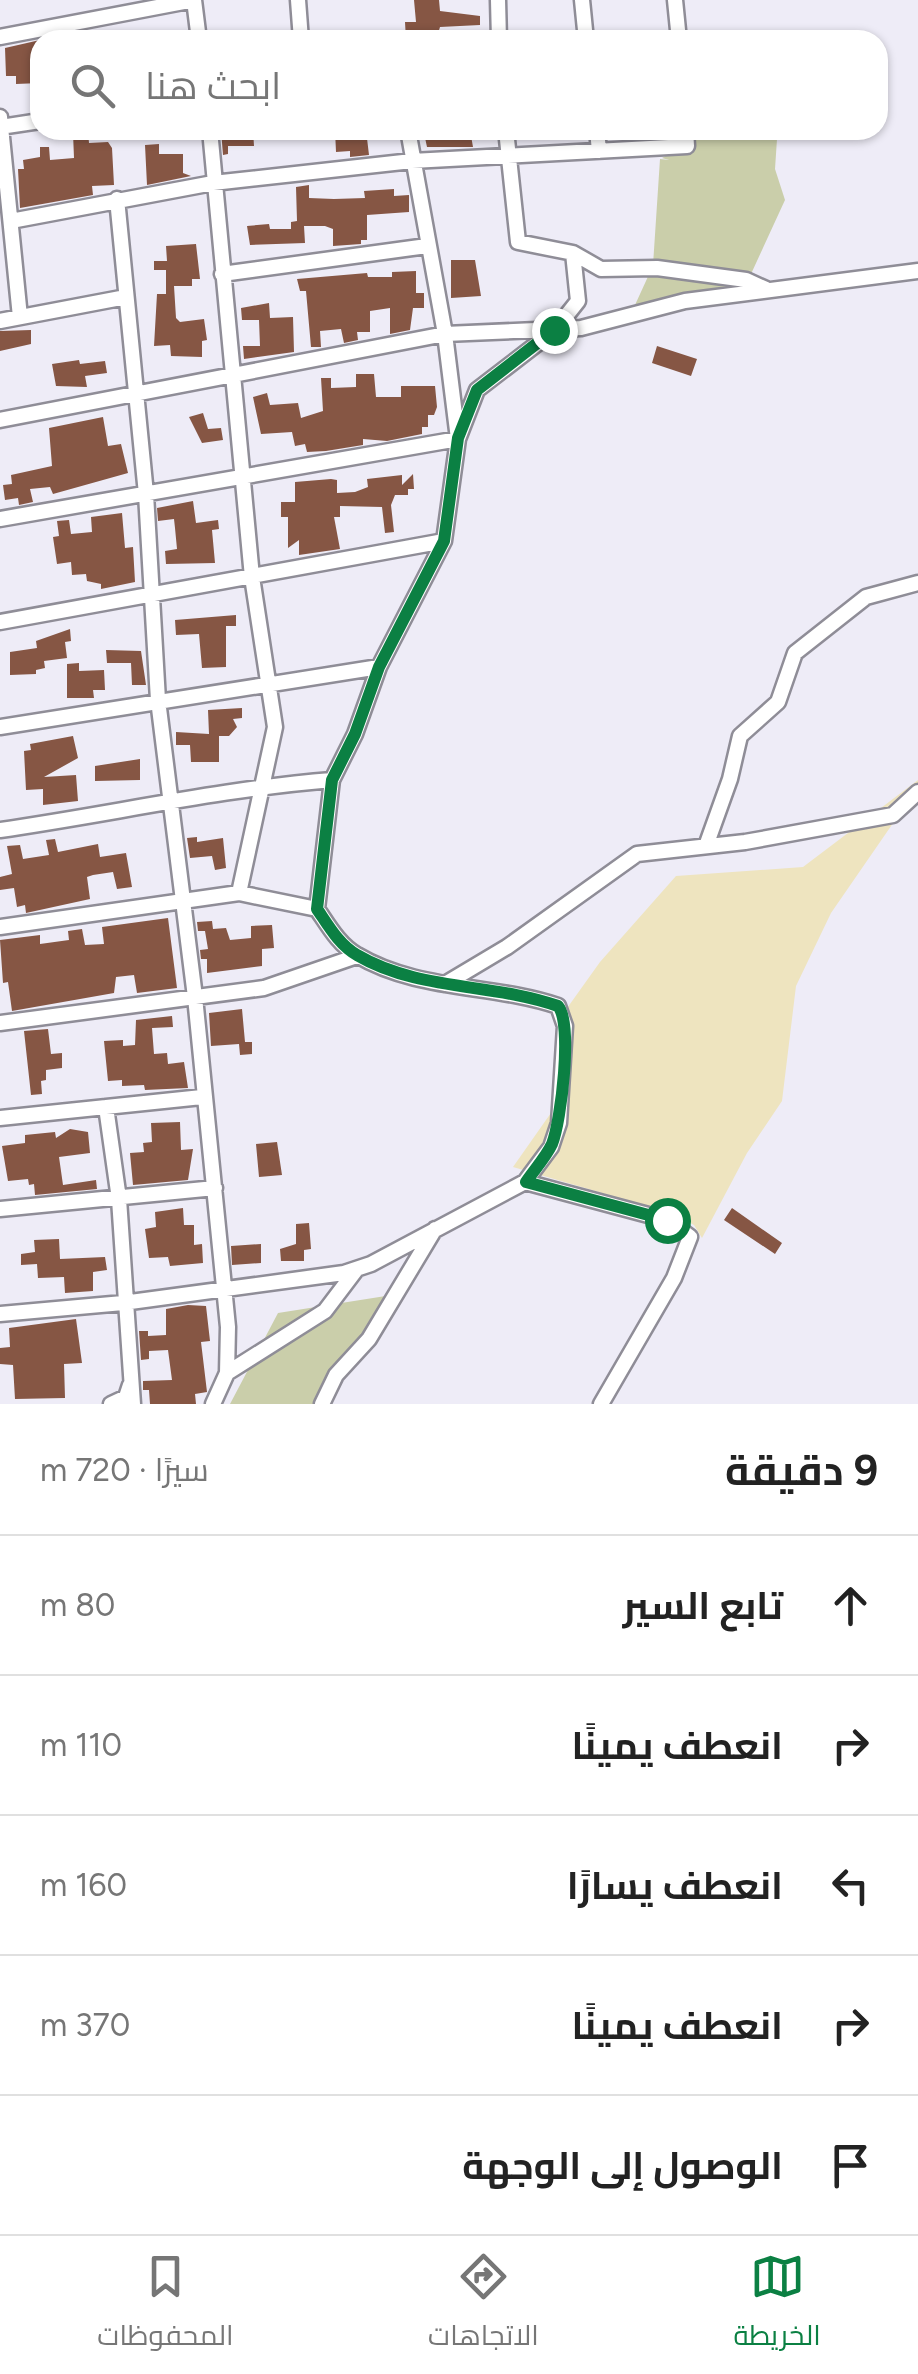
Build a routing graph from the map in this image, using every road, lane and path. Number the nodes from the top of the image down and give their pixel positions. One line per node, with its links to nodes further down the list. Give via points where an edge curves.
1 (99, 0): 6 (street)
2 (298, 0): 9 (street)
3 (498, 0): 10 (street)
4 (582, 0): 11 (street)
5 (675, 0): 12 (street)
6 (101, 18): 7 (street); 8 (street, via 194,0)
7 (40, 30)
8 (198, 30)
9 (301, 30)
10 (499, 30)
11 (585, 30)
12 (678, 30)
13 (30, 32): 14 (street)
14 (0, 38)
15 (0, 116): 17 (street)
16 (30, 123): 17 (street)
17 (1, 127): 28 (street)
18 (211, 140): 26 (street)
19 (409, 140): 25 (street)
20 (507, 140): 24 (street)
21 (598, 140): 23 (street)
22 (687, 140): 23 (street, via 687,146)
23 (599, 151): 24 (street)
24 (508, 156): 25 (street); 30 (street, via 518,242)
25 (412, 161): 26 (street); 29 (street)
26 (213, 183): 27 (street); 32 (street)
27 (117, 199): 28 (street); 34 (street)
28 (10, 221): 35 (street)
29 (426, 246): 32 (street); 38 (street)
30 (573, 253): 33 (street, via 601,269 657,268 746,280); 37 (street, via 578,301)
31 (918, 271): 33 (street)
32 (222, 274): 39 (street)
33 (771, 290): 37 (street)
34 (126, 297): 35 (street); 40 (street)
35 (20, 317): 36 (street)
36 (0, 321)
37 (554, 330): 38 (street); 42 (street, via 477,390)
38 (446, 334): 39 (street); 42 (street)
39 (232, 378): 40 (street); 43 (street)
40 (136, 396): 41 (street); 44 (street)
41 (0, 420)
42 (458, 438): 43 (street); 46 (street)
43 (242, 479): 44 (street); 47 (street)
44 (146, 494): 45 (street); 49 (street)
45 (0, 519)
46 (444, 541): 47 (street); 51 (street)
47 (252, 576): 49 (street); 52 (street)
48 (918, 583): 60 (street, via 866,597 795,653 778,702 740,736)
49 (151, 594): 50 (street); 53 (street)
50 (0, 622)
51 (379, 667): 52 (street); 55 (street)
52 (270, 682): 53 (street); 56 (street, via 276,726)
53 (158, 700): 54 (street); 58 (street)
54 (0, 727)
55 (332, 780): 56 (street); 63 (street)
56 (261, 786): 58 (street); 61 (street)
57 (918, 792): 60 (street, via 893,815)
58 (169, 805): 59 (street); 62 (street)
59 (0, 830)
60 (706, 846): 66 (street, via 637,854)
61 (238, 893): 62 (street); 63 (street)
62 (180, 901): 64 (street); 67 (street)
63 (317, 909): 65 (street)
64 (0, 926)
65 (357, 956): 66 (street); 67 (street, via 294,981)
66 (444, 984): 72 (street, via 563,1011 558,1123)
67 (196, 997): 68 (street); 69 (street)
68 (0, 1023)
69 (202, 1097): 70 (street); 73 (street)
70 (106, 1108): 71 (street); 74 (street)
71 (0, 1118)
72 (526, 1182): 76 (street); 87 (street, via 667,1220 690,1237 674,1278)
73 (215, 1188): 74 (street); 78 (street)
74 (119, 1199): 75 (street); 79 (street)
75 (0, 1208)
76 (436, 1228): 77 (street); 86 (street)
77 (356, 1270): 78 (street); 81 (street, via 325,1310)
78 (223, 1288): 79 (street); 81 (street)
79 (124, 1304): 80 (street); 82 (street)
80 (0, 1314)
81 (226, 1373): 85 (street)
82 (131, 1380): 83 (street, via 126,1397); 84 (street)
83 (111, 1404)
84 (132, 1404)
85 (213, 1404)
86 (322, 1404)
87 (601, 1404)

